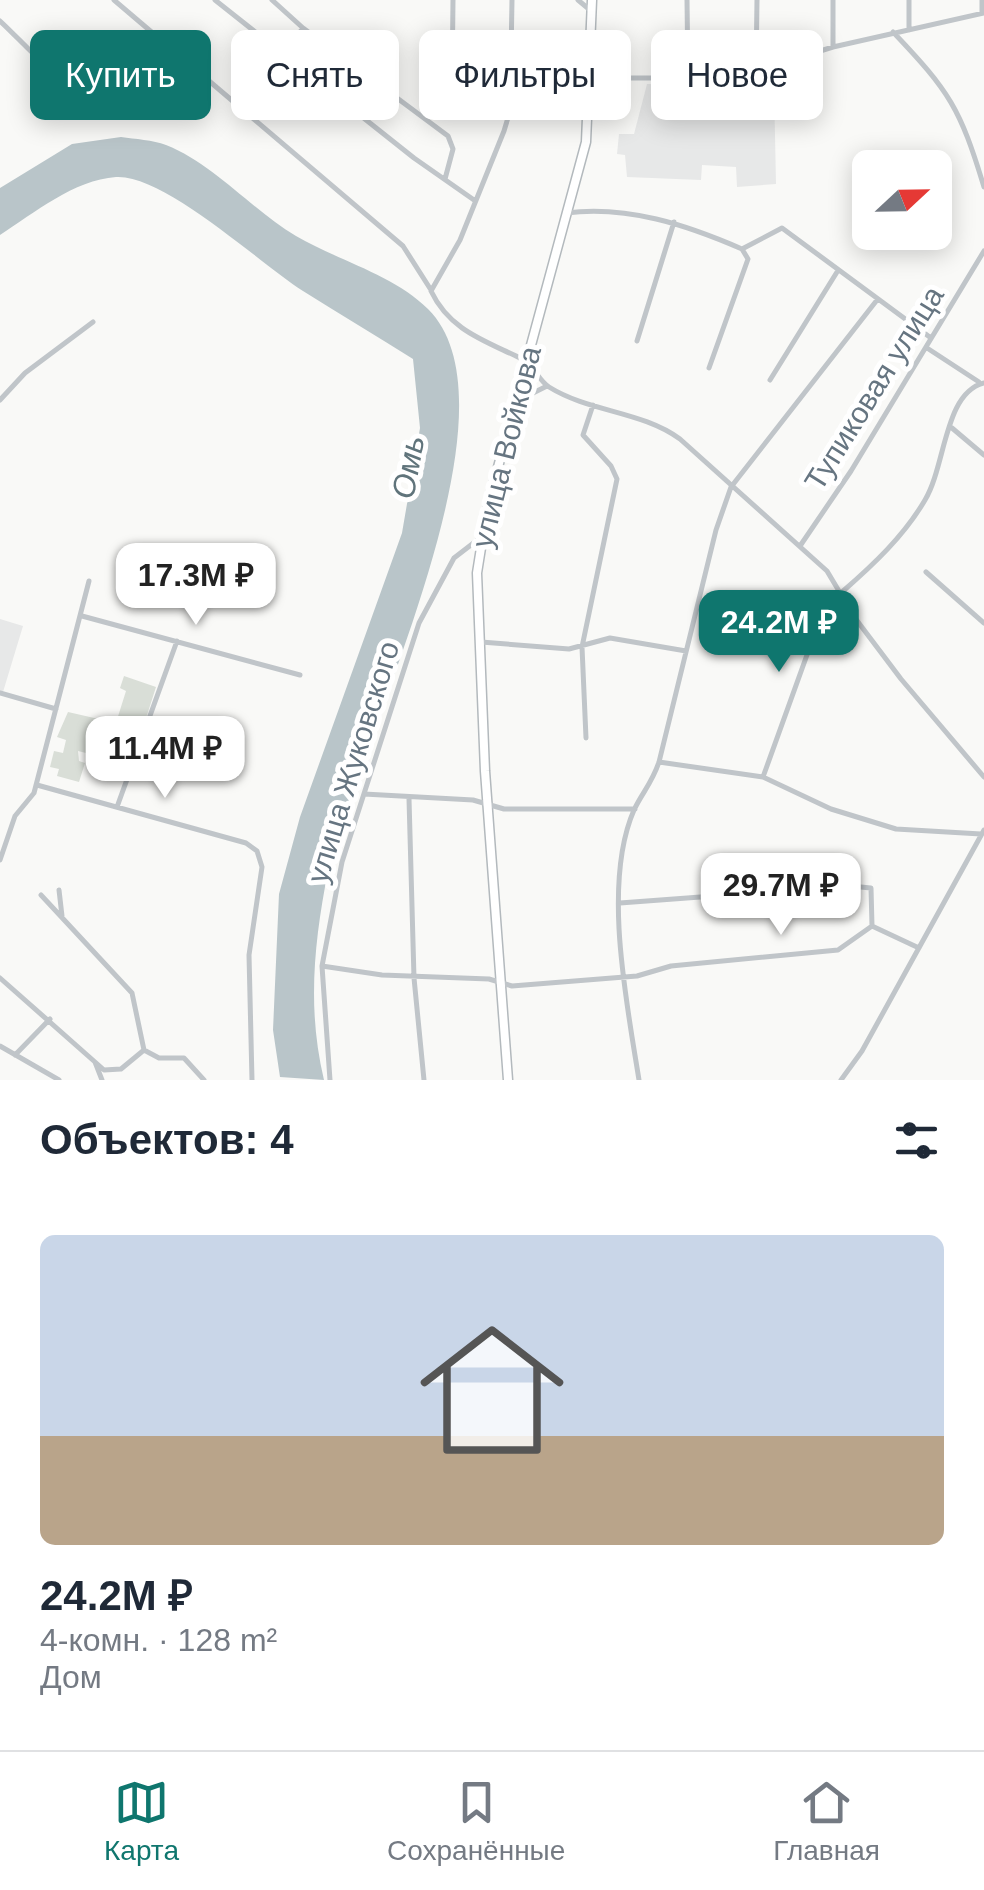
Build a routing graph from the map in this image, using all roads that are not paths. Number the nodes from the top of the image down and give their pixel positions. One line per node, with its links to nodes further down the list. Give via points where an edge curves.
1 (114, 0): 17 (street)
2 (215, 0): 18 (street)
3 (272, 0): 16 (street)
4 (453, 0): 19 (street)
5 (512, 0): 20 (street)
6 (578, 0): 13 (street)
7 (592, 0): 13 (main road, улица Войкова)
8 (687, 0): 22 (street)
9 (758, 0): 23 (street)
10 (833, 0): 26 (street)
11 (908, 0): 24 (street)
12 (982, 0): 14 (street)
13 (592, 12): 21 (main road, улица Войкова)
14 (983, 13): 24 (street)
15 (0, 20): 27 (street)
16 (303, 28): 33 (street, via 448,136 453,149)
17 (149, 30)
18 (251, 30)
19 (453, 30)
20 (511, 30)
21 (592, 30)
22 (687, 30)
23 (757, 30)
24 (909, 30): 25 (street)
25 (894, 32): 26 (street); 34 (street, via 954,102)
26 (832, 46): 28 (street)
27 (30, 47)
28 (823, 49)
29 (211, 82): 41 (street, via 403,246)
30 (367, 120): 33 (street)
31 (506, 120): 35 (street)
32 (589, 120): 36 (main road, улица Войкова)
33 (445, 179): 35 (street)
34 (984, 187)
35 (474, 200): 41 (street)
36 (566, 213): 37 (street, via 594,210); 47 (main road, улица Войкова)
37 (674, 222): 38 (street); 45 (street)
38 (742, 249): 40 (street, via 782,228); 48 (street, via 748,259 743,278)
39 (984, 251): 44 (street, Тупиковая улица)
40 (836, 272): 42 (street); 49 (street)
41 (431, 291): 47 (street, via 474,339)
42 (877, 300): 44 (street); 57 (street)
43 (93, 322): 52 (street)
44 (931, 338): 46 (street, Тупиковая улица)
45 (637, 341)
46 (927, 348): 50 (street); 59 (street, Тупиковая улица)
47 (526, 361): 51 (street); 53 (main road, улица Войкова)
48 (710, 368)
49 (770, 380)
50 (983, 384): 55 (street, via 955,403)
51 (548, 386): 53 (street); 54 (street)
52 (0, 400)
53 (515, 402): 58 (main road, улица Войкова)
54 (593, 405): 57 (street, via 668,430); 68 (street, via 583,435 617,480)
55 (952, 428): 56 (street); 62 (street, via 924,502)
56 (984, 455)
57 (731, 487): 59 (street); 69 (street)
58 (480, 538): 67 (main road, улица Войкова); 78 (street, улица Жуковского, via 454,558 419,624)
59 (800, 546): 62 (street)
60 (926, 572): 65 (street)
61 (89, 582): 64 (street)
62 (842, 592): 63 (street)
63 (846, 602): 75 (street, via 812,640); 76 (street, via 900,679)
64 (82, 616): 66 (street); 72 (street)
65 (984, 623)
66 (177, 641): 70 (street); 81 (street)
67 (478, 642): 68 (street); 80 (main road, улица Войкова)
68 (582, 647): 69 (street, via 610,638); 73 (street)
69 (686, 651): 74 (street)
70 (300, 675)
71 (0, 693): 72 (street)
72 (56, 709): 77 (street)
73 (586, 738)
74 (659, 762): 75 (street); 82 (street, via 650,790)
75 (764, 777): 83 (street, via 830,808 896,828)
76 (984, 777)
77 (37, 786): 81 (street); 84 (street, via 14,816)
78 (364, 794): 79 (street); 91 (street, улица Жуковского, via 342,862)
79 (410, 799): 80 (street); 94 (street)
80 (488, 803): 82 (street, via 526,810); 95 (main road, улица Войкова)
81 (117, 807): 105 (street, via 246,843 261,859 249,955)
82 (634, 809): 87 (street)
83 (983, 832): 90 (street)
84 (0, 860)
85 (60, 890): 88 (street)
86 (41, 895): 88 (street)
87 (620, 903): 89 (street, via 850,886 870,888); 92 (street)
88 (62, 918): 98 (street, via 132,994)
89 (872, 926): 90 (street); 92 (street, via 838,950)
90 (919, 948): 110 (street)
91 (322, 966): 94 (street); 106 (street, улица Жуковского)
92 (623, 974): 95 (street, via 512,986); 109 (street)
93 (0, 978): 96 (street)
94 (414, 978): 95 (street); 107 (street)
95 (501, 981): 108 (main road, улица Войкова)
96 (50, 1019): 99 (street); 100 (street)
97 (0, 1046): 99 (street)
98 (144, 1050): 101 (street); 104 (street, via 184,1058)
99 (14, 1054): 102 (street)
100 (94, 1062): 101 (street, via 104,1070); 103 (street)
101 (121, 1069): 103 (street)
102 (55, 1079)
103 (102, 1080)
104 (204, 1080)
105 (252, 1080)
106 (330, 1080)
107 (424, 1080)
108 (508, 1080)
109 (639, 1080)
110 (841, 1080)

